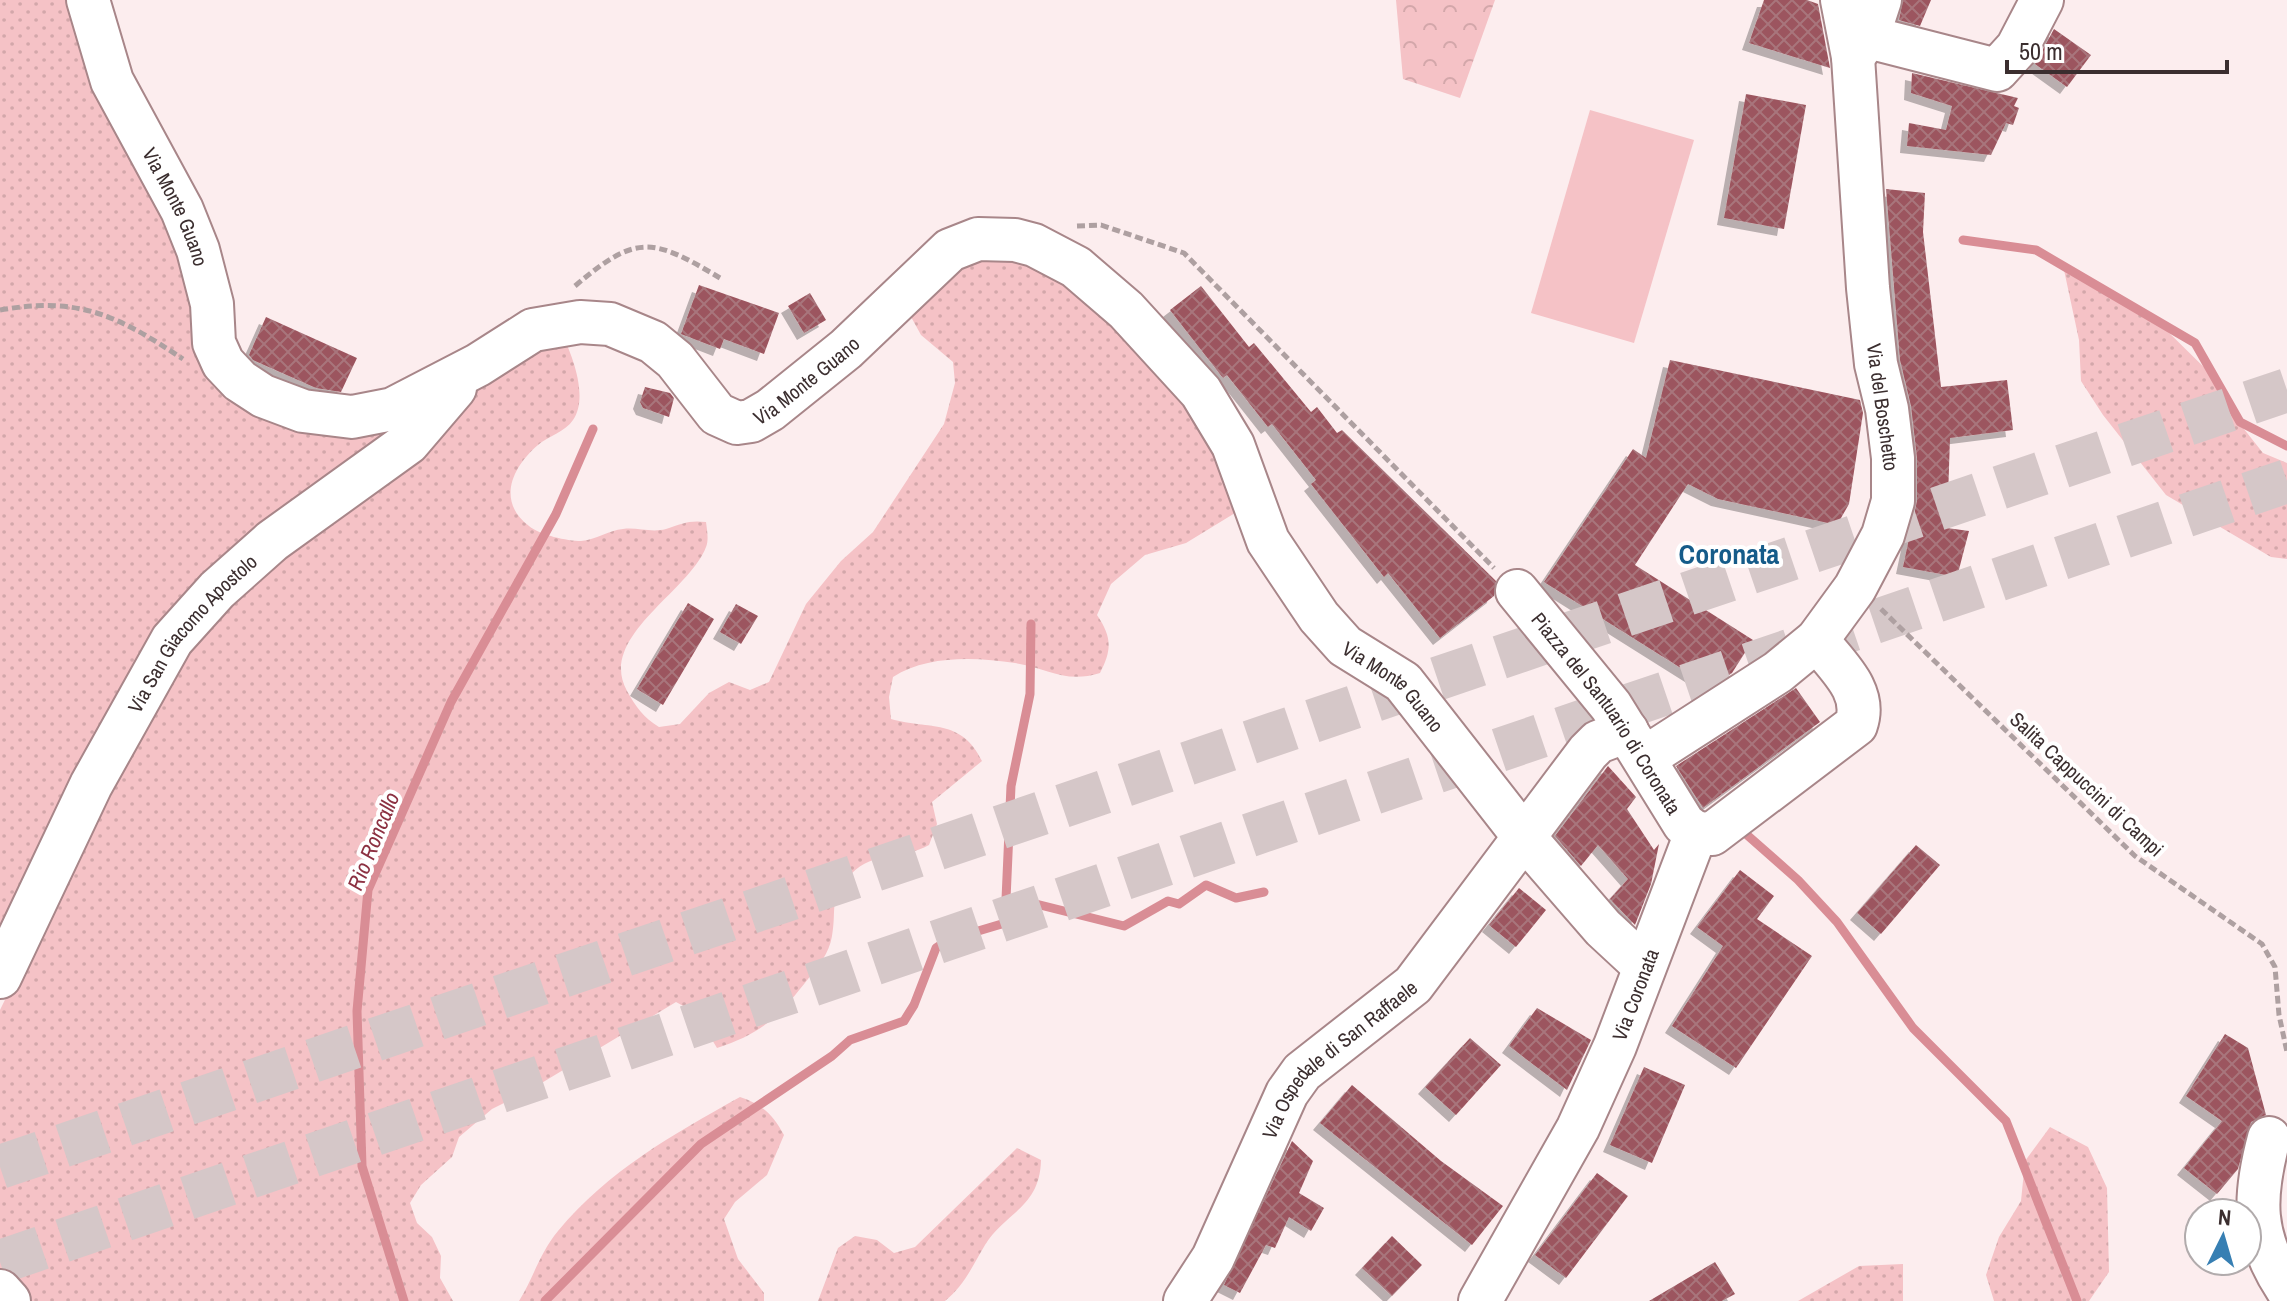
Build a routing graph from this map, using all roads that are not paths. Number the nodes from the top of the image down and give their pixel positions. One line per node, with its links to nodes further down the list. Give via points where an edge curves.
1 (88, 0): 5 (street, Via Monte Guano, via 112,81 198,250 211,293 214,343 240,381 303,411 352,417 393,409)
2 (1842, 0): 4 (street, Via del Boschetto)
3 (2042, 0): 4 (street, via 2017,48 1997,70)
4 (1867, 31): 7 (street, Via del Boschetto, via 1868,288 1893,458 1893,501 1855,588)
5 (478, 365): 10 (street, Via Monte Guano, via 533,330 580,322 610,324 634,331 675,360 717,414 737,423 751,421 846,349 950,250 978,239 1042,249 1100,287 1201,392 1233,445 1268,541 1304,597 1345,646 1403,682); 12 (street, Via San Giacomo Apostolo, via 408,443 272,541 172,640 91,785)
6 (1517, 591): 8 (street, Piazza del Santuario di Coronata)
7 (1817, 640): 8 (street, Via del Boschetto, via 1778,672); 9 (street, via 1859,694 1856,725 1712,834)
8 (1636, 744): 9 (street, Piazza del Santuario di Coronata, via 1684,824); 10 (street, via 1598,742)
9 (1696, 833): 11 (street, Via Coronata)
10 (1525, 838): 11 (street, Via Monte Guano, via 1603,928); 17 (street, Via Ospedale di San Raffaele, via 1413,985 1302,1072 1287,1093 1213,1258)
11 (1644, 966): 18 (street, Via Coronata, via 1578,1128)
12 (0, 977)
13 (2269, 1138): 14 (street, via 2258,1179 2260,1238)
14 (2287, 1289)
15 (0, 1291): 16 (street)
16 (9, 1301)
17 (1185, 1301)
18 (1480, 1301)

